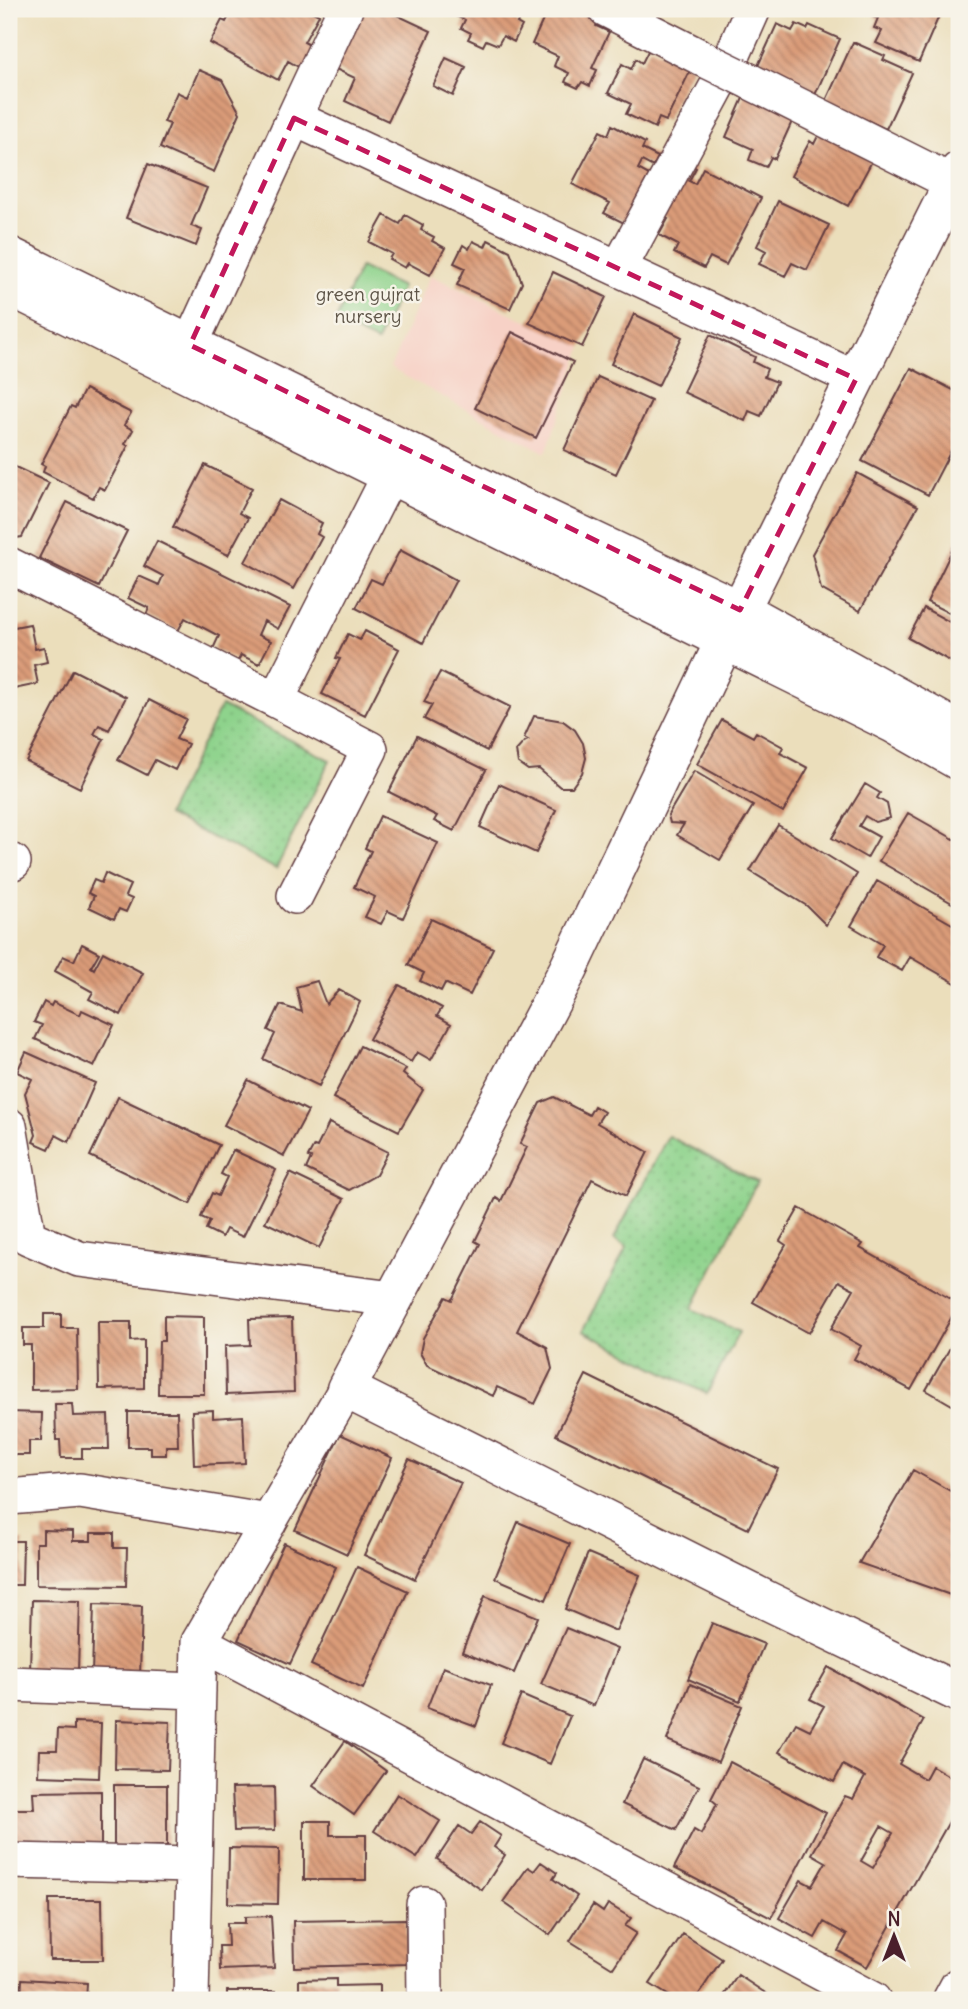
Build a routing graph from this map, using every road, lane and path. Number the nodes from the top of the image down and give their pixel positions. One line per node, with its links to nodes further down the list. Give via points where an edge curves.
1 (345, 9): 4 (street)
2 (606, 9): 5 (street, bridge)
3 (753, 9): 7 (street, via 726,70)
4 (294, 118): 7 (street); 9 (street)
5 (956, 177): 10 (street)
6 (9, 256): 9 (street)
7 (619, 268): 10 (street)
8 (9, 286): 11 (street)
9 (191, 345): 13 (street, via 509,501)
10 (856, 379): 13 (street)
11 (390, 475): 13 (street); 14 (street)
12 (9, 565): 14 (street)
13 (733, 625): 15 (street); 16 (street); 19 (street, via 568,970)
14 (276, 700): 17 (street, via 370,749)
15 (959, 732)
16 (959, 761)
17 (295, 896)
18 (9, 1126): 19 (street, via 28,1237 79,1259)
19 (393, 1299): 20 (street)
20 (346, 1389): 22 (street); 26 (street)
21 (9, 1497): 22 (street, via 80,1491)
22 (269, 1522): 23 (street)
23 (199, 1642): 25 (street); 33 (street)
24 (9, 1684): 25 (street)
25 (198, 1691): 28 (street)
26 (959, 1693)
27 (9, 1861): 28 (street)
28 (194, 1865): 31 (street)
29 (424, 1904): 32 (street)
30 (959, 1987): 34 (street)
31 (191, 2000)
32 (425, 2000)
33 (873, 2000)
34 (952, 2000)

